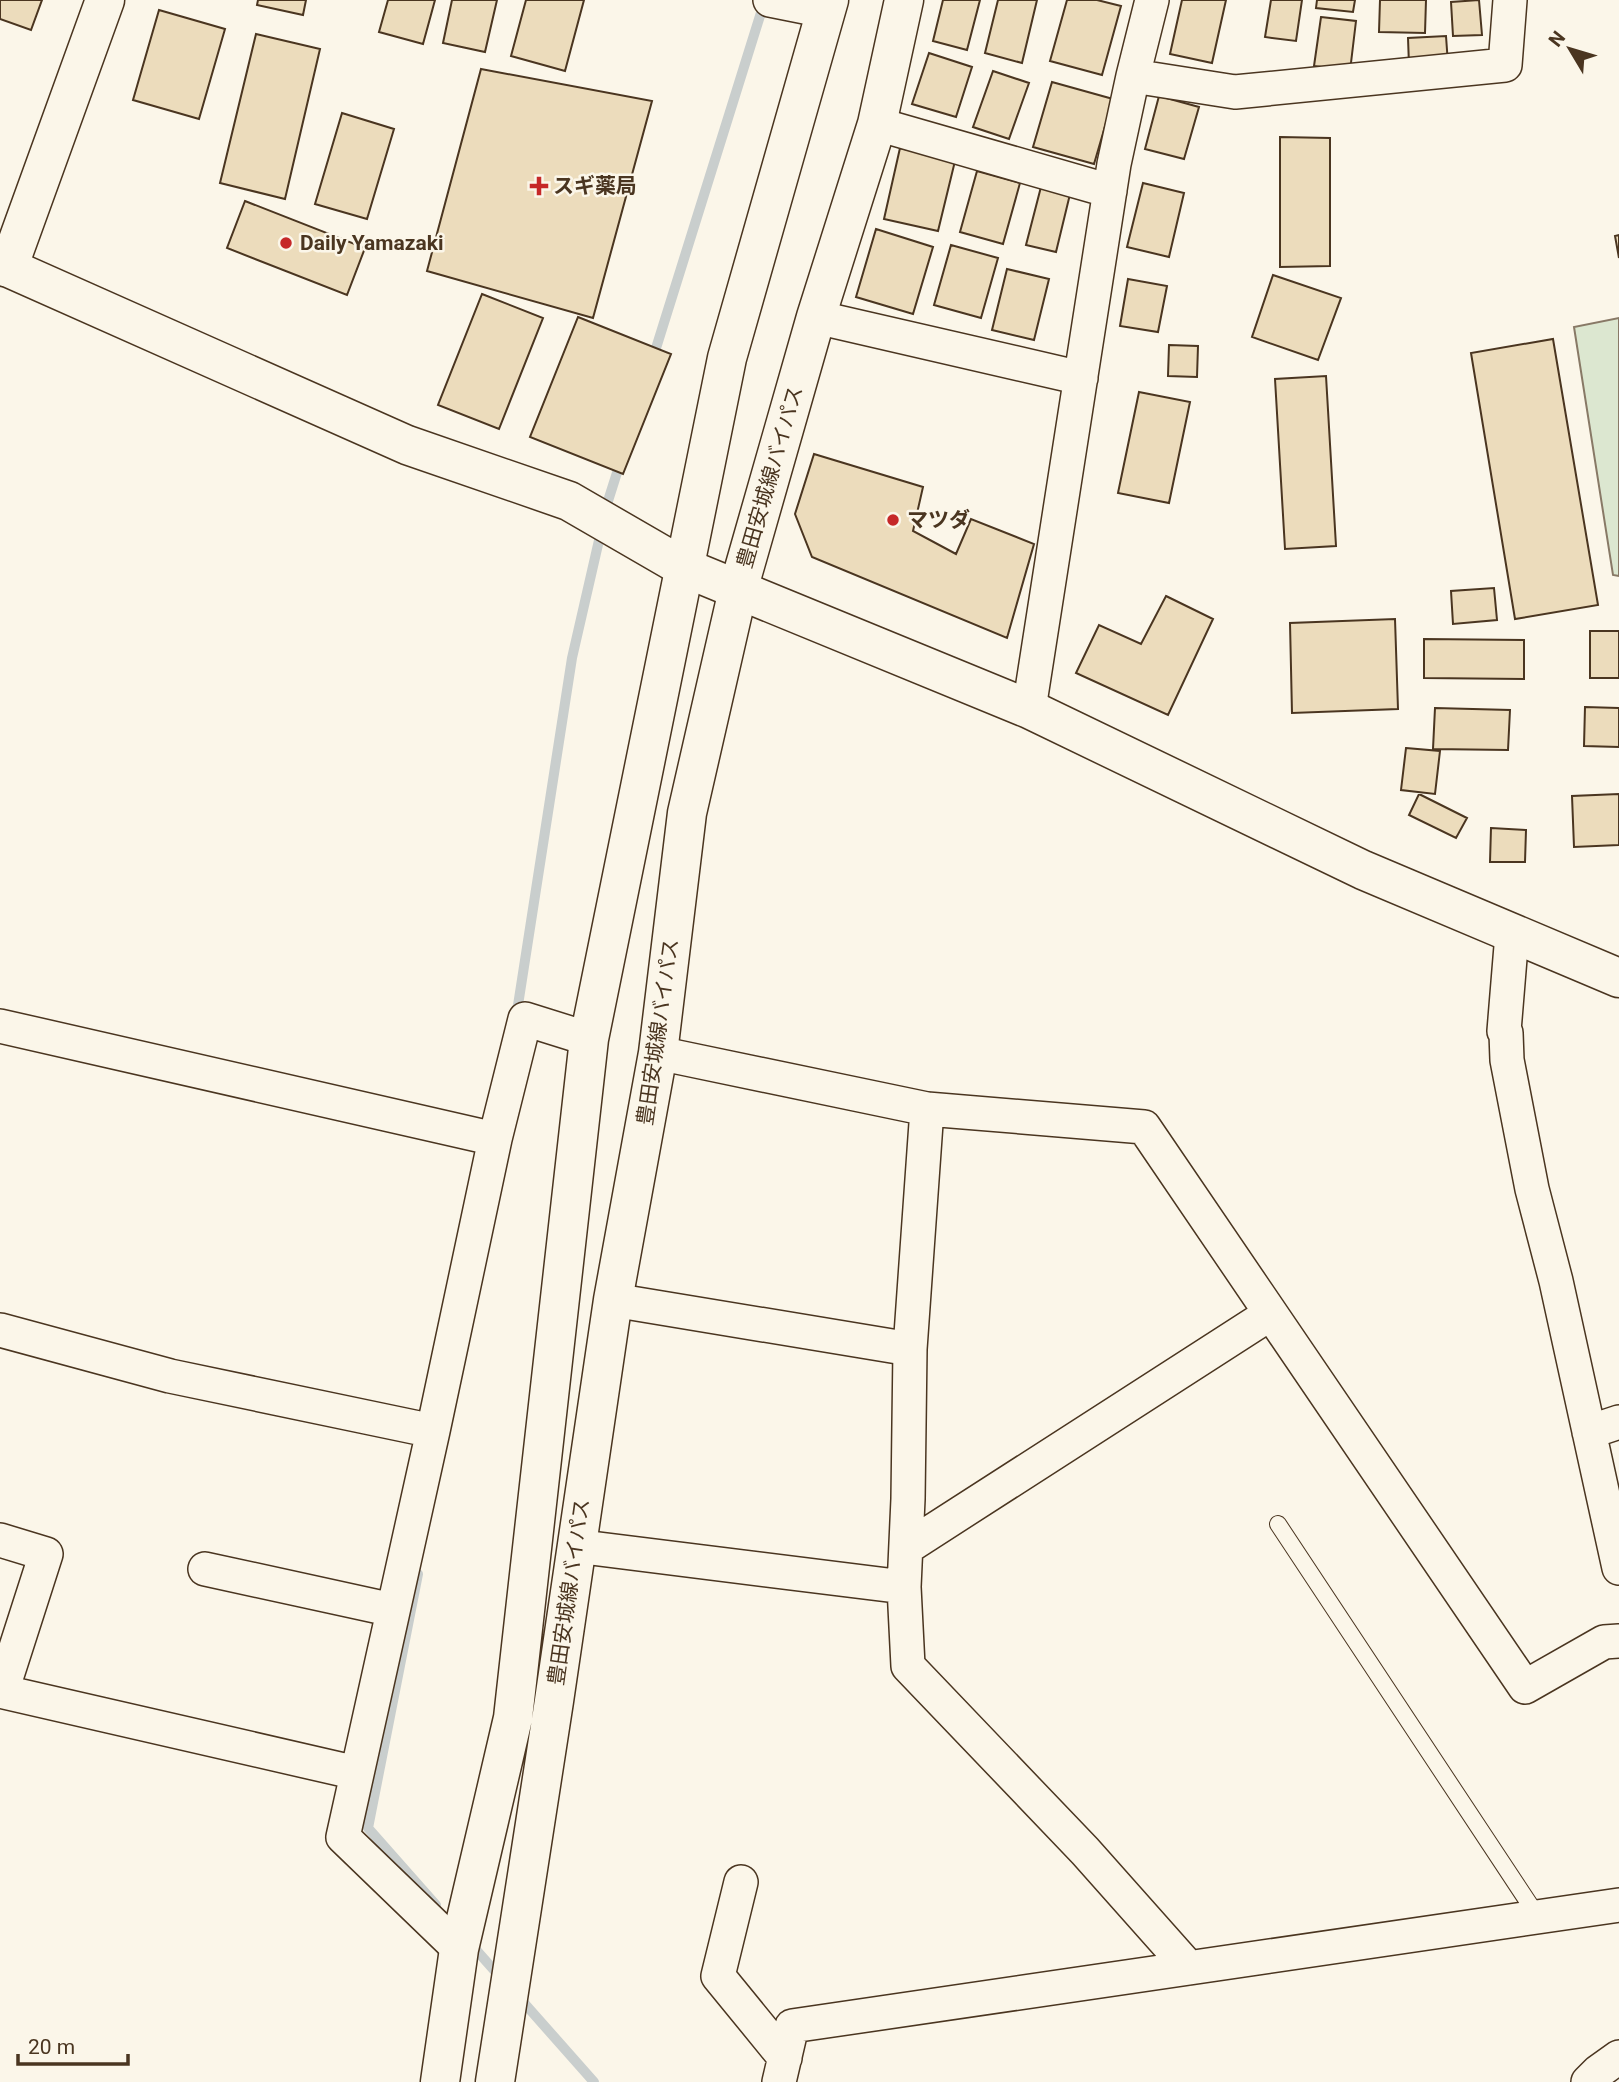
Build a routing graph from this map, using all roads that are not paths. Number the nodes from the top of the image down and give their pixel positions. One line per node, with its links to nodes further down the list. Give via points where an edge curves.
1 (105, 0): 10 (main road)
2 (770, 0): 6 (street)
3 (904, 0): 8 (main road, 豊田安城線バイパス)
4 (1152, 0): 7 (street)
5 (1510, 0): 7 (street, via 1505,65 1235,92)
6 (827, 5): 13 (main road, 豊田安城線バイパス, via 727,358)
7 (1133, 76): 9 (street)
8 (877, 124): 9 (street); 11 (main road, 豊田安城線バイパス)
9 (1110, 191): 12 (street)
10 (4, 266): 13 (main road, via 407,445 569,501)
11 (816, 317): 12 (street); 14 (main road, 豊田安城線バイパス)
12 (1081, 378): 15 (street)
13 (683, 567): 14 (main road); 19 (main road, 豊田安城線バイパス)
14 (738, 590): 15 (main road); 20 (main road, 豊田安城線バイパス, via 687,813)
15 (1029, 709): 16 (main road, via 1363,870)
16 (1513, 934): 17 (main road); 27 (street, via 1504,1031 1507,1060 1532,1189 1556,1281)
17 (1619, 978)
18 (0, 1027): 22 (street)
19 (589, 1039): 22 (street, via 525,1019); 43 (main road, 豊田安城線バイパス, via 513,1718)
20 (658, 1053): 21 (street); 23 (main road, 豊田安城線バイパス)
21 (927, 1109): 24 (street, via 1144,1127); 26 (street)
22 (495, 1139): 28 (street)
23 (613, 1300): 26 (street); 31 (main road, 豊田安城線バイパス)
24 (1270, 1314): 32 (street); 37 (street, via 1525,1687 1604,1642)
25 (0, 1331): 28 (street, via 170,1376)
26 (910, 1349): 32 (street)
27 (1604, 1427): 33 (street)
28 (433, 1431): 36 (street)
29 (1278, 1524): 42 (lane)
30 (0, 1540): 38 (street, via 46,1554)
31 (575, 1546): 35 (street); 48 (main road, 豊田安城線バイパス)
32 (906, 1548): 35 (street)
33 (1619, 1568)
34 (205, 1569): 36 (street)
35 (904, 1587): 44 (street, via 908,1665)
36 (393, 1610): 39 (street)
37 (1619, 1641)
38 (1, 1691): 39 (street)
39 (357, 1773): 43 (street, via 343,1837)
40 (741, 1882): 46 (street, via 718,1976)
41 (1619, 1905): 42 (street)
42 (1538, 1917): 44 (street)
43 (458, 1949): 47 (main road, 豊田安城線バイパス)
44 (1189, 1968): 46 (street, via 792,2026)
45 (1619, 2057): 49 (street)
46 (782, 2070)
47 (440, 2082)
48 (495, 2082)
49 (1588, 2082)

